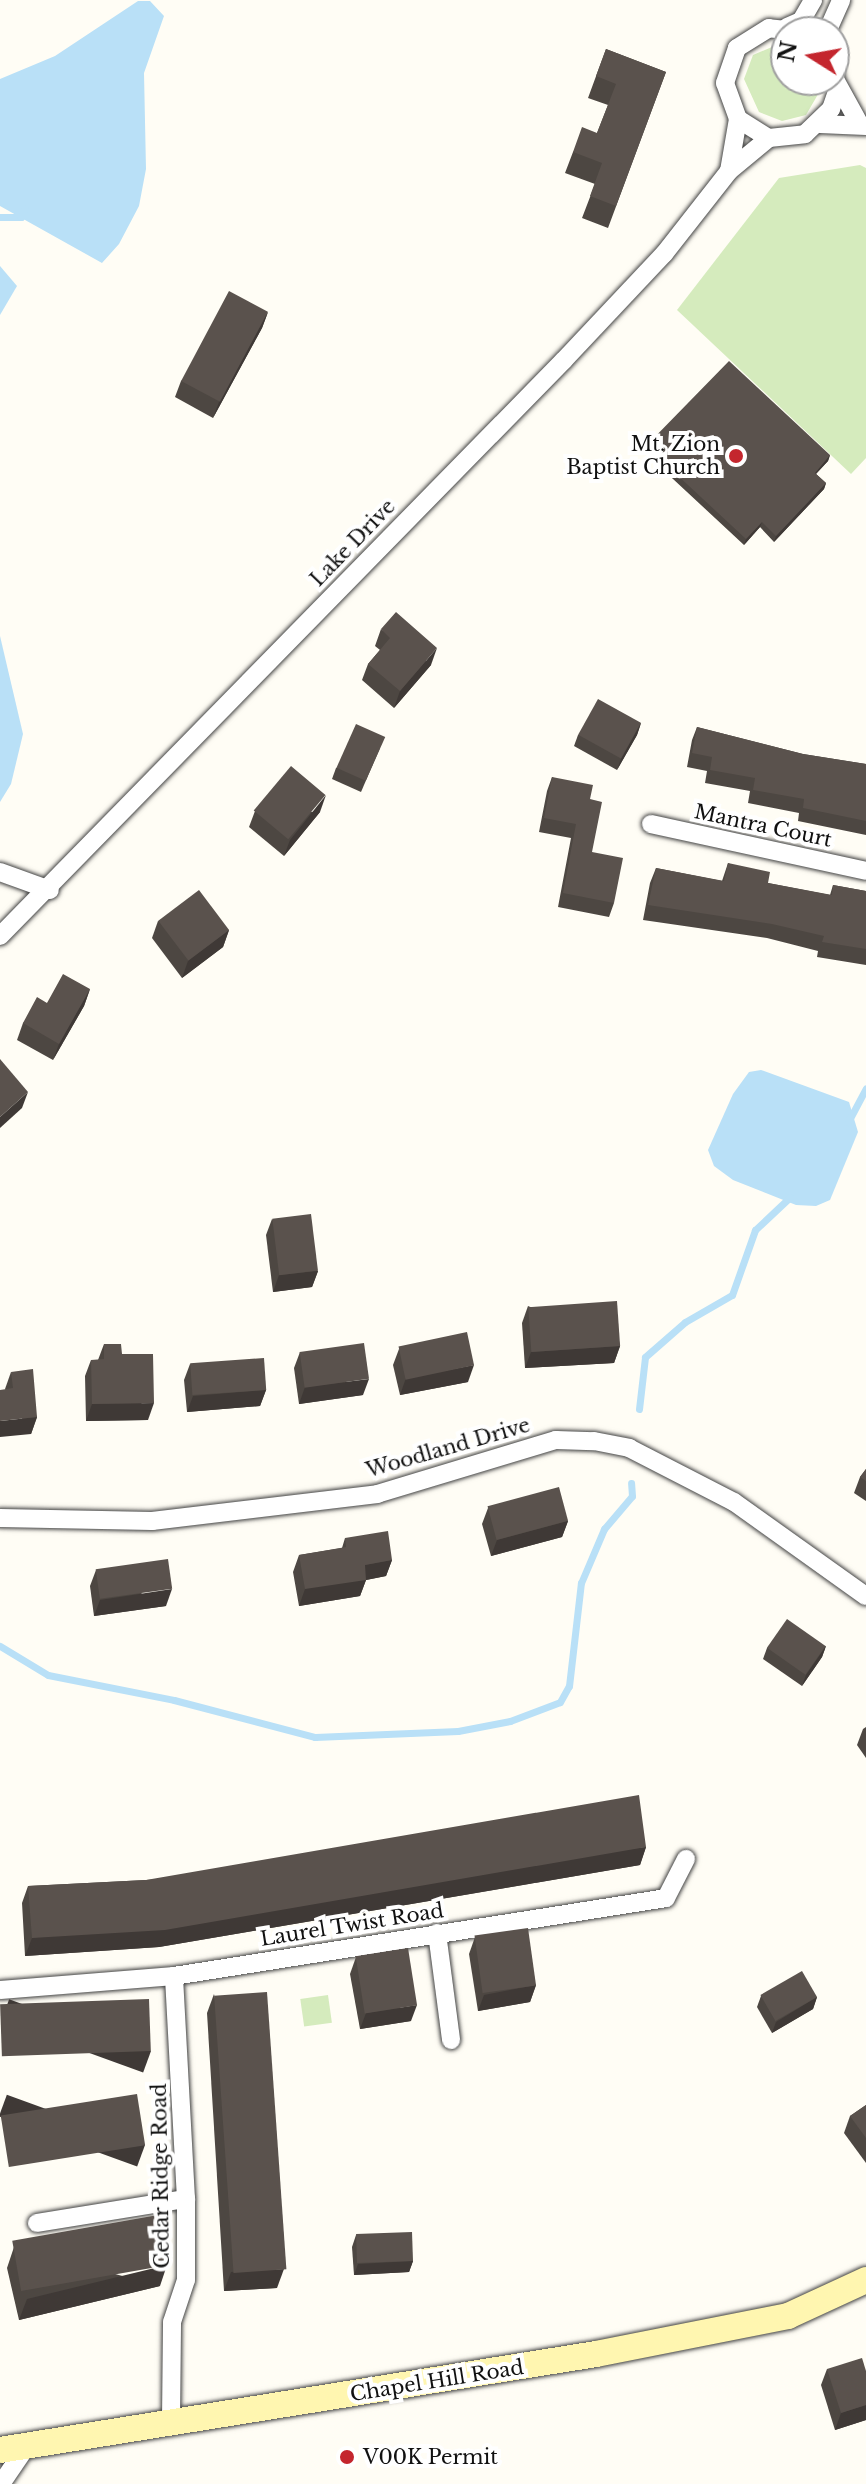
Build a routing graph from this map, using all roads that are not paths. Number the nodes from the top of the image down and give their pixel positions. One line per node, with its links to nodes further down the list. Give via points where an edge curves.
1 (770, 32): 4 (street, Lake Drive, via 751,35 728,65 728,102)
2 (833, 96): 5 (street)
3 (847, 96): 6 (street)
4 (738, 119): 7 (street); 8 (street, Lake Drive)
5 (820, 124): 6 (street); 7 (street, via 805,134)
6 (863, 124)
7 (769, 138): 8 (street, Lake Drive)
8 (729, 171): 12 (street, Lake Drive, via 639,283)
9 (651, 824): 10 (street, Mantra Court)
10 (866, 871)
11 (0, 872): 12 (street)
12 (50, 890): 13 (street, Lake Drive)
13 (0, 936)
14 (0, 1518): 15 (street, Woodland Drive, via 152,1521 377,1494 556,1440 594,1441 629,1448 734,1502)
15 (866, 1596)
16 (686, 1859): 17 (street, Laurel Twist Road, via 666,1898)
17 (437, 1933): 18 (street, Laurel Twist Road); 20 (street)
18 (174, 1976): 19 (street, Laurel Twist Road); 21 (street, Cedar Ridge Road)
19 (0, 1990)
20 (451, 2040)
21 (186, 2199): 22 (street); 24 (street, Cedar Ridge Road, via 186,2280 172,2322)
22 (37, 2223)
23 (866, 2280): 24 (main road, Chapel Hill Road, via 788,2316 596,2354)
24 (171, 2421): 25 (main road, Chapel Hill Road)
25 (29, 2443): 26 (main road, Chapel Hill Road); 27 (street)
26 (0, 2450)
27 (1, 2484)

